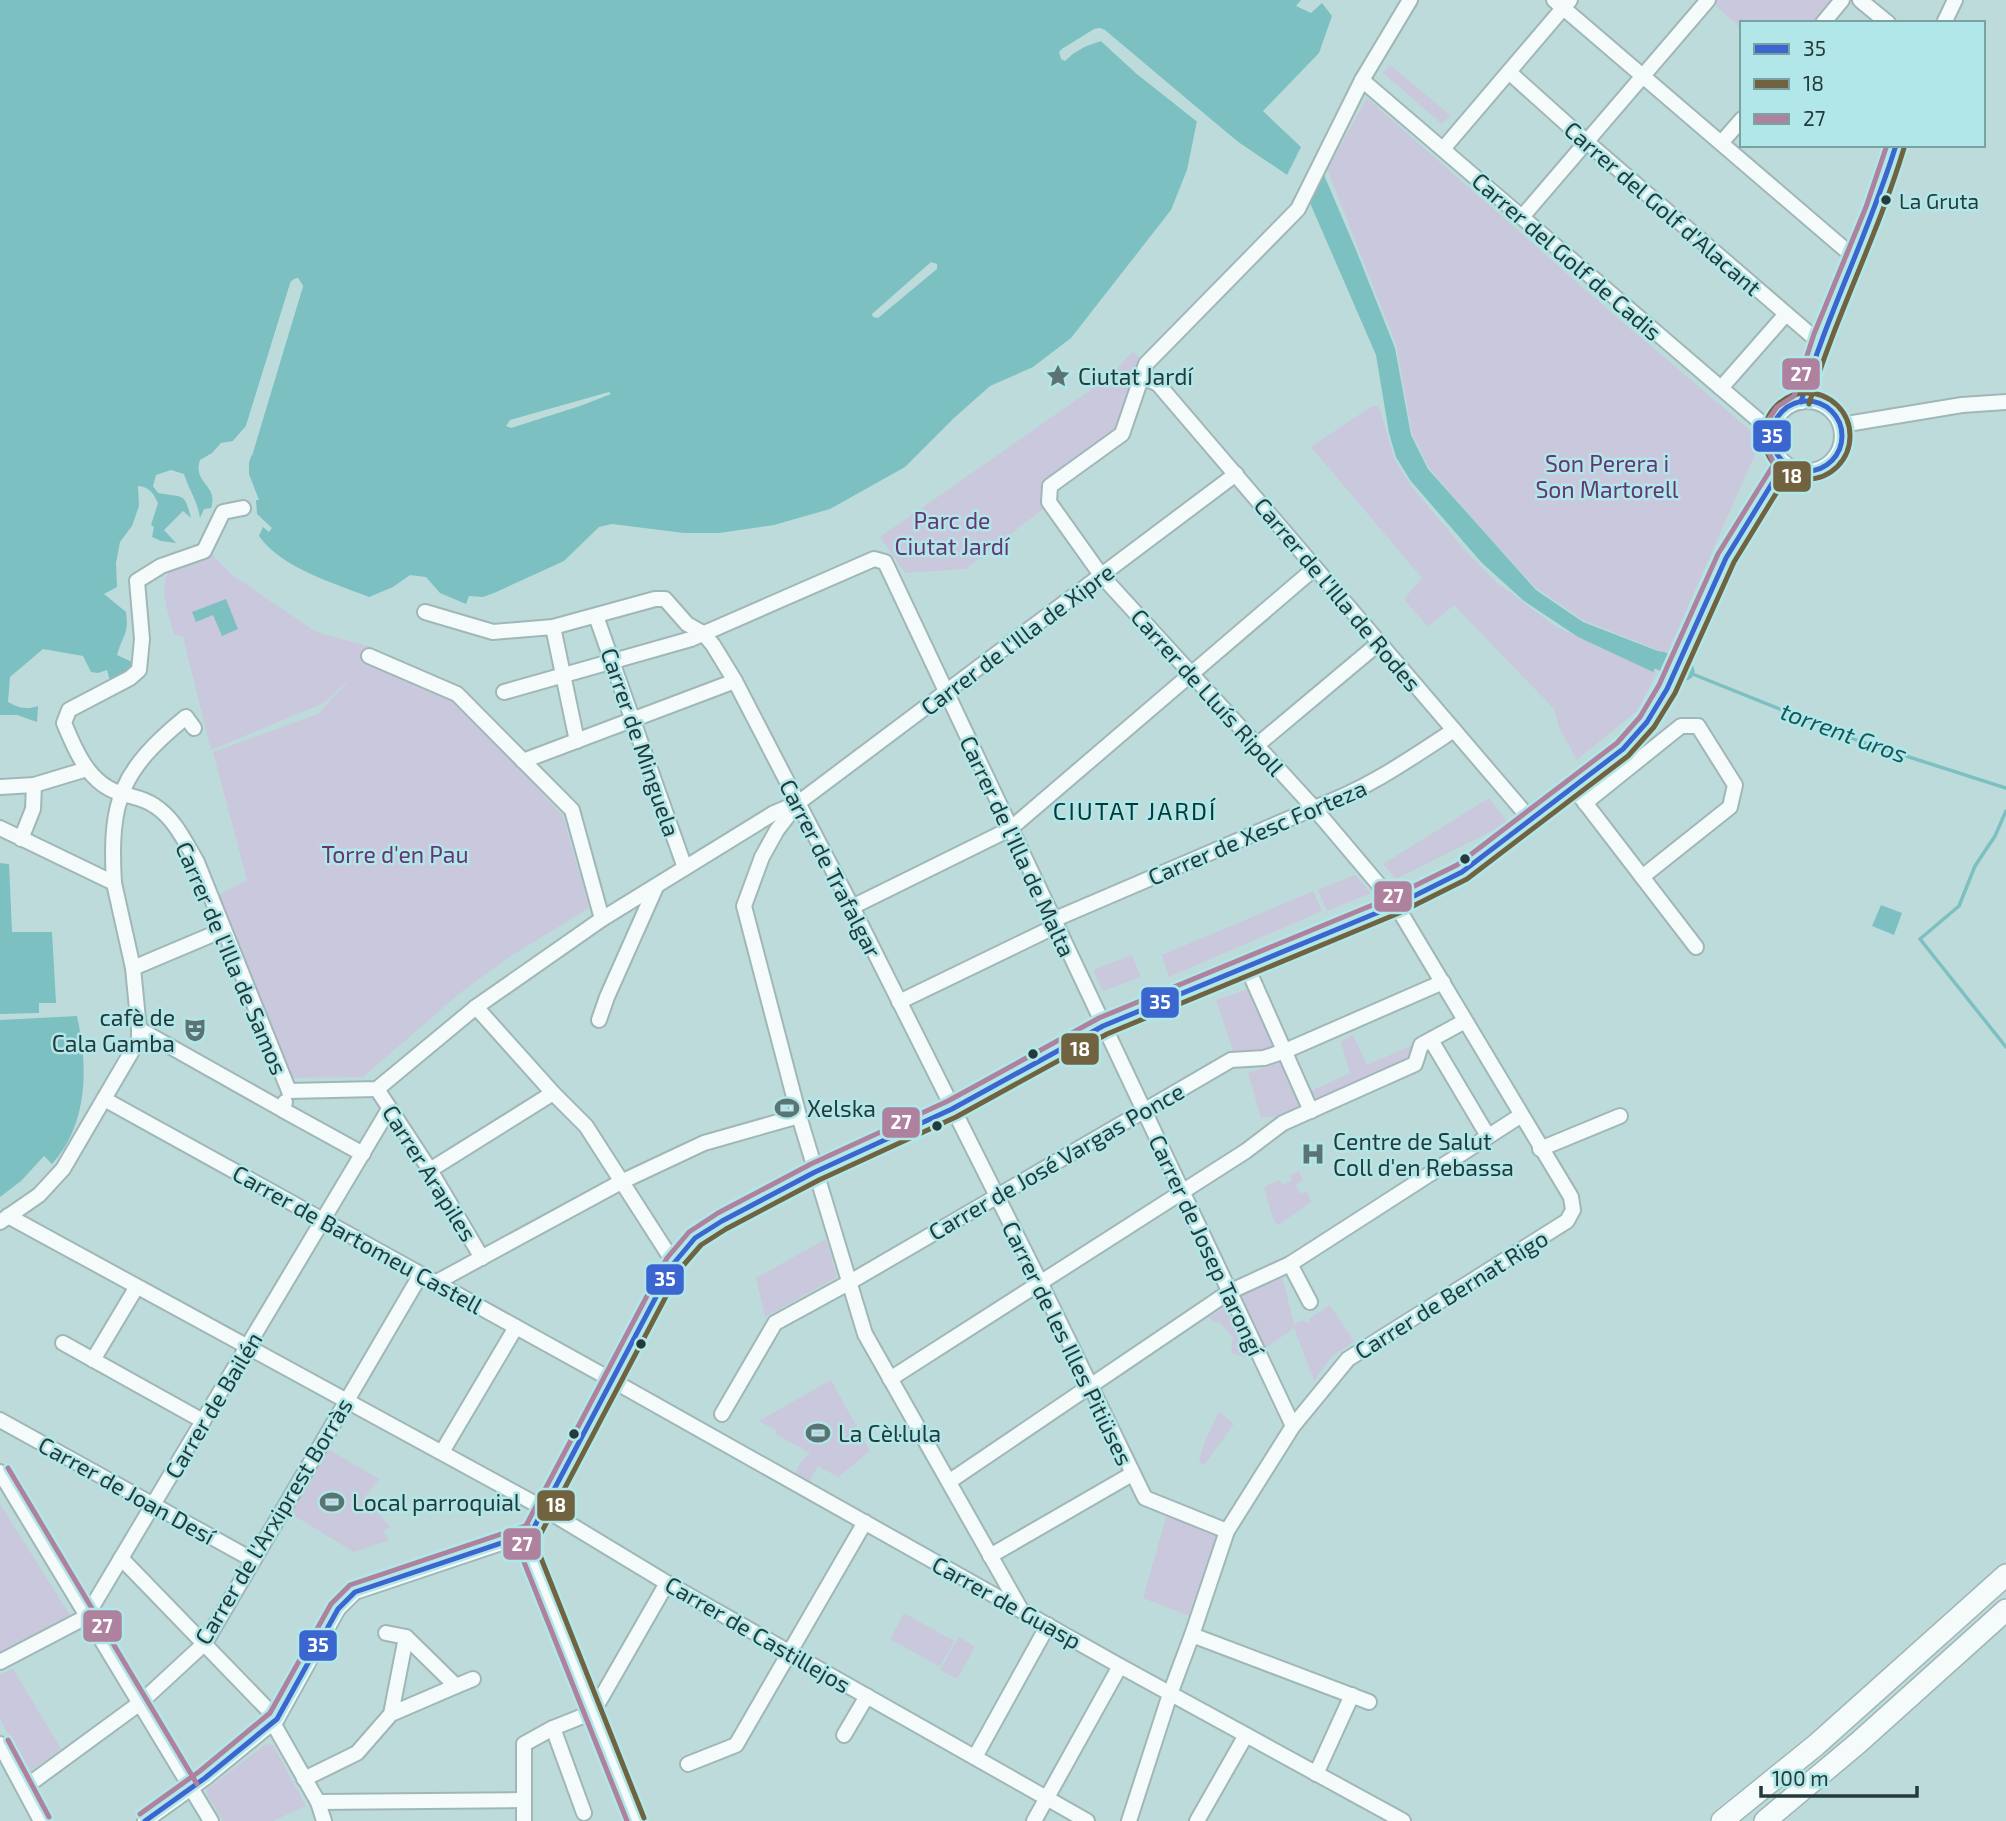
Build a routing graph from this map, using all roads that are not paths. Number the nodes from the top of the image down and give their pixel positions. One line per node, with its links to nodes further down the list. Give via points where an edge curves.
1 (1410, 0): 12 (street)
2 (1708, 0): 11 (street)
3 (1842, 0): 7 (street)
4 (1860, 0): 8 (street)
5 (1955, 0): 9 (street)
6 (1562, 3): 10 (street); 11 (street)
7 (1825, 21)
8 (1886, 21)
9 (1945, 21)
10 (1509, 72): 15 (street, Carrer del Golf d'Alacant); 17 (street)
11 (1643, 76): 14 (street); 15 (street)
12 (1362, 80): 17 (street, Carrer del Golf de Cadis); 22 (street, via 1298,209 1146,364)
13 (1740, 120): 14 (street)
14 (1721, 143): 19 (street)
15 (1588, 144): 18 (street); 20 (street, Carrer del Golf d'Alacant)
16 (1895, 147): 19 (street)
17 (1443, 149): 18 (street, Carrer del Golf de Cadis)
18 (1522, 217): 23 (street, Carrer del Golf de Cadis)
19 (1855, 258): 21 (street)
20 (1786, 314): 21 (street, Carrer del Golf d'Alacant); 23 (street)
21 (1819, 342): 24 (street)
22 (1141, 376): 29 (street, Carrer de l'Illa de Rodes, via 1158,384); 32 (street, Carrer de Lluís Ripoll, via 1122,434 1050,486 1049,502)
23 (1721, 388): 27 (street, Carrer del Golf de Cadis)
24 (1801, 402): 26 (street, via 1822,404); 27 (street, via 1783,413)
25 (2006, 402): 26 (street)
26 (1841, 425): 28 (street, via 1839,449 1832,460 1811,471)
27 (1771, 432): 28 (street)
28 (1784, 464): 53 (street, via 1726,558 1667,689 1647,722 1623,748)
29 (1236, 474): 31 (street, Carrer de l'Illa de Rodes); 32 (street, Carrer de l'Illa de Xipre)
30 (243, 508): 51 (street, Carrer de l'Illa de Samos, via 223,512 206,548 137,581 142,639 139,670 69,710 64,723)
31 (1315, 568): 37 (street, Carrer de l'Illa de Rodes); 40 (street)
32 (1101, 575): 40 (street, Carrer de Lluís Ripoll); 44 (street, Carrer de l'Illa de Xipre)
33 (425, 612): 35 (street, via 493,632)
34 (596, 616): 35 (street); 36 (street, Carrer de Trafalgar, via 666,599 687,624); 39 (street, Carrer de Minguela)
35 (553, 632): 41 (street)
36 (703, 633): 39 (street); 42 (street, Carrer de Trafalgar); 44 (street, Carrer de l'Illa de Malta, via 874,559 891,570)
37 (1380, 643): 47 (street, Carrer de l'Illa de Rodes); 49 (street)
38 (369, 656): 50 (street, via 457,694)
39 (612, 662): 41 (street); 45 (street, Carrer de Minguela)
40 (1192, 675): 49 (street, Carrer de Lluís Ripoll); 61 (street)
41 (563, 676): 43 (street); 48 (street)
42 (735, 681): 45 (street); 56 (street, Carrer de Trafalgar)
43 (504, 692)
44 (947, 693): 56 (street, Carrer de l'Illa de Xipre); 61 (street, Carrer de l'Illa de Malta)
45 (633, 720): 48 (street); 63 (street, Carrer de Minguela)
46 (194, 728): 55 (street, via 186,717 156,741)
47 (1454, 730): 58 (street, Carrer de Xesc Forteza, via 1385,776); 59 (street, Carrer de l'Illa de Rodes)
48 (577, 741): 50 (street)
49 (1256, 746): 58 (street, Carrer de Lluís Ripoll)
50 (523, 761): 69 (street, via 572,810)
51 (88, 769): 52 (street); 55 (street, Carrer de l'Illa de Samos, via 103,785)
52 (34, 785): 54 (street); 62 (street, via 33,809)
53 (1572, 787): 57 (street); 59 (street)
54 (0, 788)
55 (121, 794): 65 (street, via 112,844); 71 (street, Carrer de l'Illa de Samos, via 153,804 177,829 197,862)
56 (798, 803): 63 (street); 68 (street, Carrer de Trafalgar); 93 (street, via 762,856 744,906)
57 (1585, 803): 64 (street); 64 (street, via 1681,726 1698,726 1735,785 1730,807)
58 (1314, 808): 67 (street, Carrer de Lluís Ripoll); 70 (street, Carrer de Xesc Forteza)
59 (1530, 819): 67 (street, via 1462,872)
60 (0, 828): 62 (street)
61 (1010, 829): 68 (street); 70 (street, Carrer de l'Illa de Malta)
62 (21, 839): 65 (street)
63 (685, 868): 66 (street)
64 (1642, 877): 72 (street)
65 (114, 883): 74 (street)
66 (656, 887): 69 (street); 78 (street)
67 (1396, 905): 75 (street, Carrer de Lluís Ripoll); 80 (street)
68 (852, 907): 76 (street, Carrer de Trafalgar)
69 (602, 919): 77 (street)
70 (1054, 923): 76 (street, Carrer de Xesc Forteza); 80 (street, Carrer de l'Illa de Malta)
71 (223, 930): 74 (street); 85 (street, Carrer de l'Illa de Samos)
72 (1696, 947)
73 (1247, 967): 83 (street)
74 (133, 968): 81 (street)
75 (1443, 982): 79 (street, Carrer de Lluís Ripoll); 83 (street, Carrer de José Vargas Ponce)
76 (899, 1002): 88 (street, Carrer de Trafalgar)
77 (476, 1007): 84 (street); 86 (street)
78 (599, 1020)
79 (1465, 1021): 82 (street); 94 (street, Carrer de Lluís Ripoll)
80 (1103, 1026): 88 (street); 89 (street, Carrer de Josep Tarongí)
81 (139, 1029): 87 (street, via 139,1039); 90 (street)
82 (1431, 1040): 92 (street, via 1421,1045 1415,1064); 96 (street)
83 (1285, 1051): 89 (street, Carrer de José Vargas Ponce, via 1231,1060); 92 (street)
84 (377, 1089): 85 (street); 91 (street, Carrer Arapiles)
85 (289, 1091): 90 (street)
86 (553, 1093): 99 (street); 101 (street, via 586,1126)
87 (104, 1099): 105 (street, via 63,1169 39,1195); 106 (street, Carrer de Bartomeu Castell)
88 (952, 1109): 100 (street); 103 (street, Carrer de les Illes Pitiüses)
89 (1143, 1109): 102 (street, Carrer de Josep Tarongí); 103 (street, Carrer de José Vargas Ponce)
90 (283, 1110): 98 (street)
91 (389, 1110): 98 (street, Carrer de Bailén); 99 (street, Carrer Arapiles)
92 (1311, 1111): 102 (street, via 1283,1124)
93 (799, 1116): 100 (street); 101 (street, via 704,1143)
94 (1520, 1116): 96 (street); 97 (street, Carrer de Lluís Ripoll)
95 (1620, 1116): 97 (street)
96 (1488, 1136): 109 (street)
97 (1540, 1149): 104 (street, Carrer de Lluís Ripoll, via 1571,1197)
98 (363, 1154): 106 (street, Carrer de Bailén)
99 (430, 1170): 107 (street, Carrer Arapiles)
100 (815, 1172): 108 (street, via 695,1238); 111 (street)
101 (621, 1182): 107 (street); 108 (street)
102 (1183, 1192): 112 (street); 115 (street, Carrer de Josep Tarongí)
103 (997, 1196): 111 (street, Carrer de José Vargas Ponce); 112 (street, Carrer de les Illes Pitiüses)
104 (1573, 1210): 128 (street, Carrer de Bernat Rigo, via 1567,1221 1348,1359)
105 (4, 1219): 114 (street, Carrer de Castillejos)
106 (323, 1220): 110 (street, Carrer de Bartomeu Castell); 119 (street, Carrer de Bailén)
107 (482, 1258): 113 (street)
108 (674, 1263): 122 (street)
109 (1290, 1265): 115 (street); 116 (street)
110 (421, 1274): 113 (street, Carrer de Bartomeu Castell); 124 (street, Carrer de l'Arxiprest Borràs)
111 (850, 1282): 121 (street, via 865,1334); 125 (street, Carrer de José Vargas Ponce, via 775,1323)
112 (1040, 1282): 121 (street); 123 (street, Carrer de les Illes Pitiüses)
113 (435, 1283): 117 (street, Carrer de Bartomeu Castell)
114 (136, 1287): 119 (street, Carrer de Castillejos); 120 (street)
115 (1229, 1292): 123 (street); 128 (street, Carrer de Josep Tarongí)
116 (1310, 1302)
117 (516, 1327): 122 (street, Carrer de Bartomeu Castell); 129 (street)
118 (63, 1343): 120 (street)
119 (248, 1346): 124 (street, Carrer de Castillejos); 127 (street, Carrer de Bailén)
120 (93, 1360): 127 (street)
121 (890, 1379): 132 (street)
122 (611, 1380): 134 (street); 135 (street, Carrer de Guasp)
123 (1089, 1386): 131 (street, Carrer de les Illes Pitiüses); 132 (street)
124 (347, 1400): 129 (street, Carrer de Castillejos); 140 (street, Carrer de l'Arxiprest Borràs)
125 (725, 1409)
126 (0, 1420): 133 (street, Carrer de Joan Desí)
127 (203, 1421): 133 (street, Carrer de Bailén)
128 (1293, 1426): 136 (street, Carrer de Bernat Rigo)
129 (443, 1452): 134 (street, Carrer de Castillejos)
130 (0, 1472): 145 (street)
131 (1132, 1474): 136 (street, Carrer de les Illes Pitiüses, via 1144,1498); 138 (street)
132 (950, 1481): 138 (street)
133 (153, 1504): 139 (street, Carrer de Bailén); 140 (street, Carrer de Joan Desí)
134 (543, 1508): 137 (street); 142 (street, Carrer de Castillejos)
135 (864, 1522): 143 (street, Carrer de Guasp); 151 (street)
136 (1227, 1531): 148 (street, Carrer de Bernat Rigo)
137 (531, 1533): 161 (street, via 530,1555); 163 (street, via 355,1592 338,1609)
138 (990, 1556): 143 (street)
139 (121, 1559): 145 (street, Carrer de Bailén); 150 (street)
140 (253, 1560): 150 (street, Carrer de l'Arxiprest Borràs)
141 (2006, 1575): 189 (highway, via 1825,1738)
142 (667, 1583): 151 (street, Carrer de Castillejos); 161 (street)
143 (1021, 1610): 146 (street, Carrer de Guasp)
144 (2006, 1610): 190 (highway)
145 (86, 1617): 152 (street); 160 (street)
146 (1048, 1626): 153 (street, Carrer de Guasp); 168 (street)
147 (386, 1633): 149 (street)
148 (1192, 1635): 156 (street, Carrer de Bernat Rigo); 157 (street)
149 (405, 1637): 155 (street); 162 (street)
150 (205, 1643): 160 (street, Carrer de l'Arxiprest Borràs); 163 (street)
151 (791, 1653): 158 (street, Carrer de Castillejos); 169 (street, via 736,1745)
152 (0, 1662)
153 (1120, 1666): 156 (street, Carrer de Guasp); 174 (street)
154 (472, 1679): 155 (street)
155 (456, 1686): 162 (street)
156 (1170, 1694): 166 (street, Carrer de Guasp); 186 (street, Carrer de Bernat Rigo)
157 (1352, 1695): 159 (street); 170 (street)
158 (867, 1696): 165 (street); 168 (street, Carrer de Castillejos)
159 (1369, 1702)
160 (140, 1703): 172 (street, Carrer de l'Arxiprest Borràs); 173 (street)
161 (593, 1712): 164 (street); 183 (street)
162 (391, 1714): 171 (street, via 357,1753)
163 (275, 1721): 171 (street); 173 (street)
164 (553, 1728): 175 (street, via 524,1744); 177 (street)
165 (844, 1735)
166 (1246, 1735): 170 (street, Carrer de Guasp); 187 (street)
167 (0, 1744): 172 (street)
168 (975, 1757): 174 (street, Carrer de Castillejos)
169 (688, 1764)
170 (1316, 1774): 188 (street, Carrer de Guasp)
171 (304, 1779): 176 (street)
172 (24, 1788): 178 (street)
173 (189, 1788): 179 (street); 180 (street)
174 (1046, 1797): 184 (street); 185 (street, Carrer de Castillejos)
175 (523, 1800): 176 (street); 182 (street)
176 (318, 1802): 181 (street)
177 (584, 1813)
178 (41, 1821)
179 (145, 1821)
180 (211, 1821)
181 (324, 1821)
182 (524, 1821)
183 (636, 1821)
184 (1034, 1821)
185 (1087, 1821)
186 (1129, 1821)
187 (1197, 1821)
188 (1403, 1821)
189 (1722, 1821)
190 (1765, 1821)

